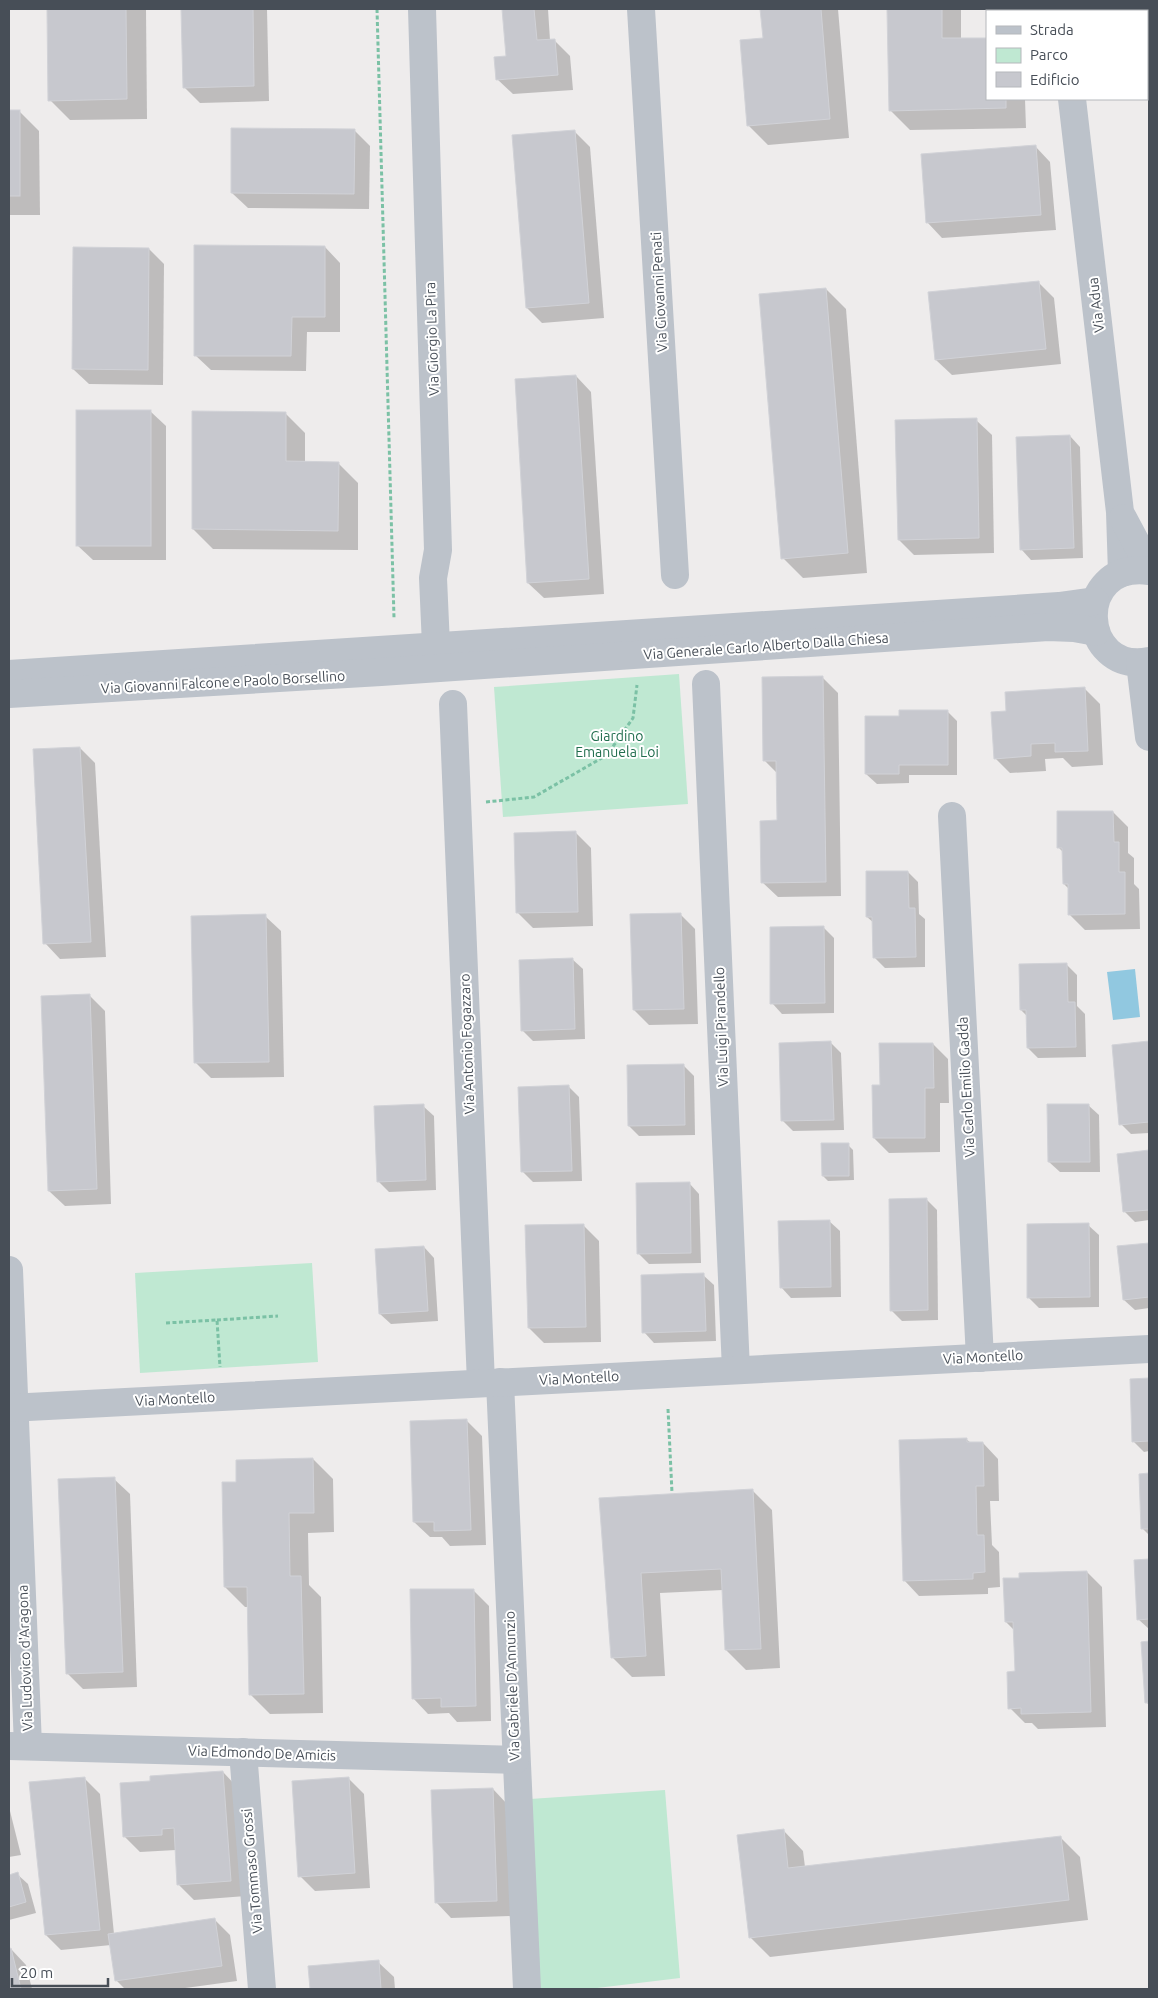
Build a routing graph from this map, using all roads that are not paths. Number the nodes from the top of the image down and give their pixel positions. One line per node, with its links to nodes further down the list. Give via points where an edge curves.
1 (422, 9): 10 (street, Via Giorgio La Pira, via 438,550 433,578)
2 (641, 9): 7 (street, Via Giovanni Penati)
3 (1072, 100): 4 (street, Via Adua)
4 (1120, 512): 5 (street, Via Adua); 6 (street, Via Adua)
5 (1149, 569): 6 (street)
6 (1122, 573): 8 (street, via 1108,582)
7 (675, 574)
8 (1095, 601): 9 (street); 10 (street, Via Generale Carlo Alberto Dalla Chiesa)
9 (1096, 632): 10 (street, Via Generale Carlo Alberto Dalla Chiesa, via 1048,627); 11 (street, via 1111,653 1128,661)
10 (436, 657): 12 (street, Via Giovanni Falcone e Paolo Borsellino); 14 (street, Via Giovanni Falcone e Paolo Borsellino)
11 (1144, 662): 16 (street)
12 (9, 674)
13 (706, 684): 21 (street, Via Luigi Pirandello)
14 (9, 694)
15 (454, 704): 22 (street, Via Antonio Fogazzaro)
16 (1149, 737)
17 (952, 816): 20 (street, Via Carlo Emilio Gadda)
18 (9, 1270): 23 (street, Via Ludovico d'Aragona)
19 (1149, 1349): 20 (street, Via Montello)
20 (980, 1358): 21 (street, Via Montello)
21 (736, 1370): 22 (street, Via Montello)
22 (490, 1383): 23 (street, Via Montello); 26 (street, Via Gabriele D'Annunzio)
23 (12, 1408): 24 (street, Via Ludovico d'Aragona)
24 (19, 1746): 25 (street, Via Edmondo De Amicis)
25 (243, 1752): 26 (street, Via Edmondo De Amicis); 27 (street, Via Tommaso Grossi)
26 (515, 1760): 28 (street, Via Gabriele D'Annunzio)
27 (262, 1989)
28 (527, 1989)

